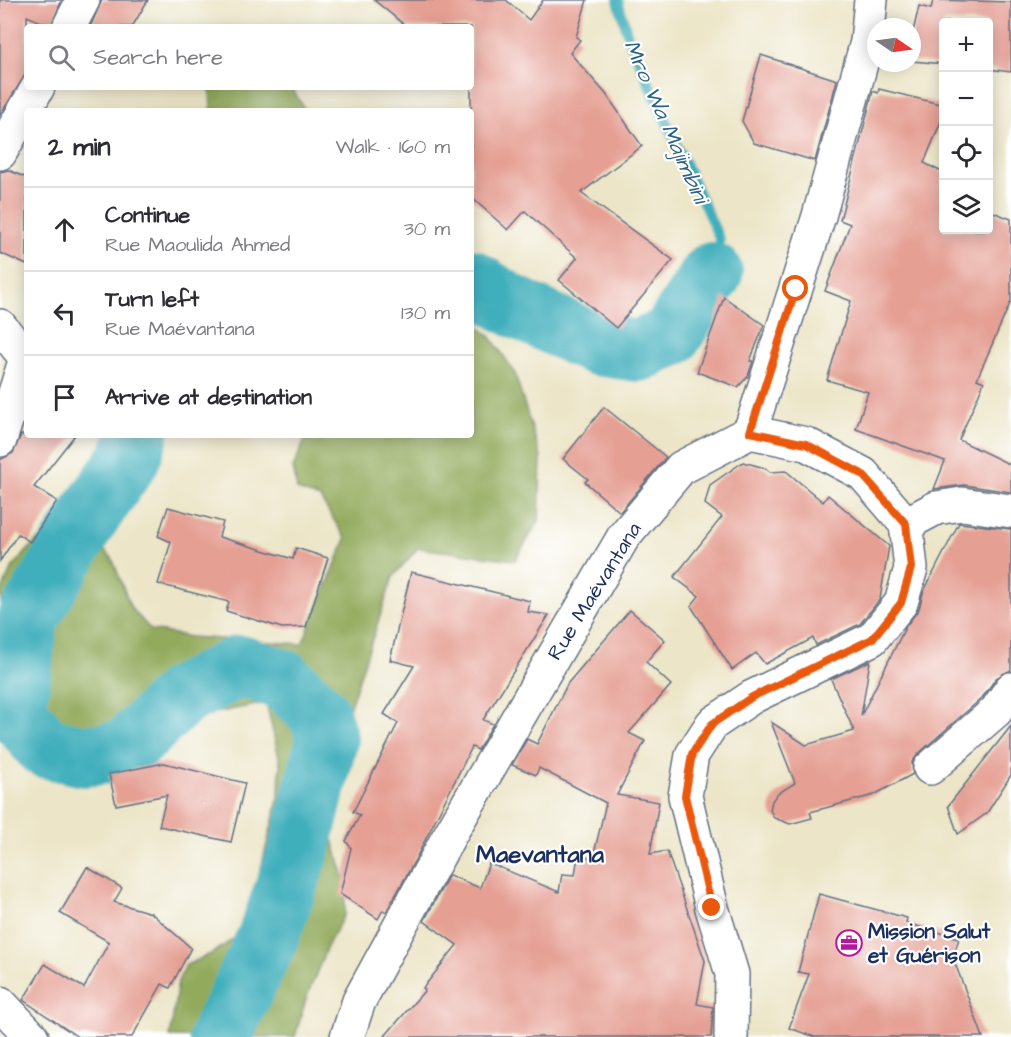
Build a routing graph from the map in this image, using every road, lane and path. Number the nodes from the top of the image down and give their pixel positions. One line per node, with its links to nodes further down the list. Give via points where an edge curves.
1 (83, 0): 3 (street)
2 (871, 0): 11 (street, via 867,42 819,216)
3 (71, 24)
4 (36, 90): 5 (street)
5 (26, 108)
6 (24, 111): 7 (street)
7 (0, 153)
8 (0, 326): 9 (street)
9 (24, 356)
10 (24, 364): 12 (street)
11 (750, 432): 14 (street, via 806,444 862,474); 19 (street, Rue Maévantana, via 681,468 624,536 448,838 359,1001)
12 (0, 440)
13 (1011, 511): 14 (street, via 962,504 936,508)
14 (906, 524): 20 (street, via 911,568 901,603 872,639 752,697 712,724 692,754 685,796 732,974)
15 (1011, 689): 16 (street, via 996,711)
16 (930, 768)
17 (0, 1004): 18 (street)
18 (32, 1037)
19 (347, 1037)
20 (731, 1037)

